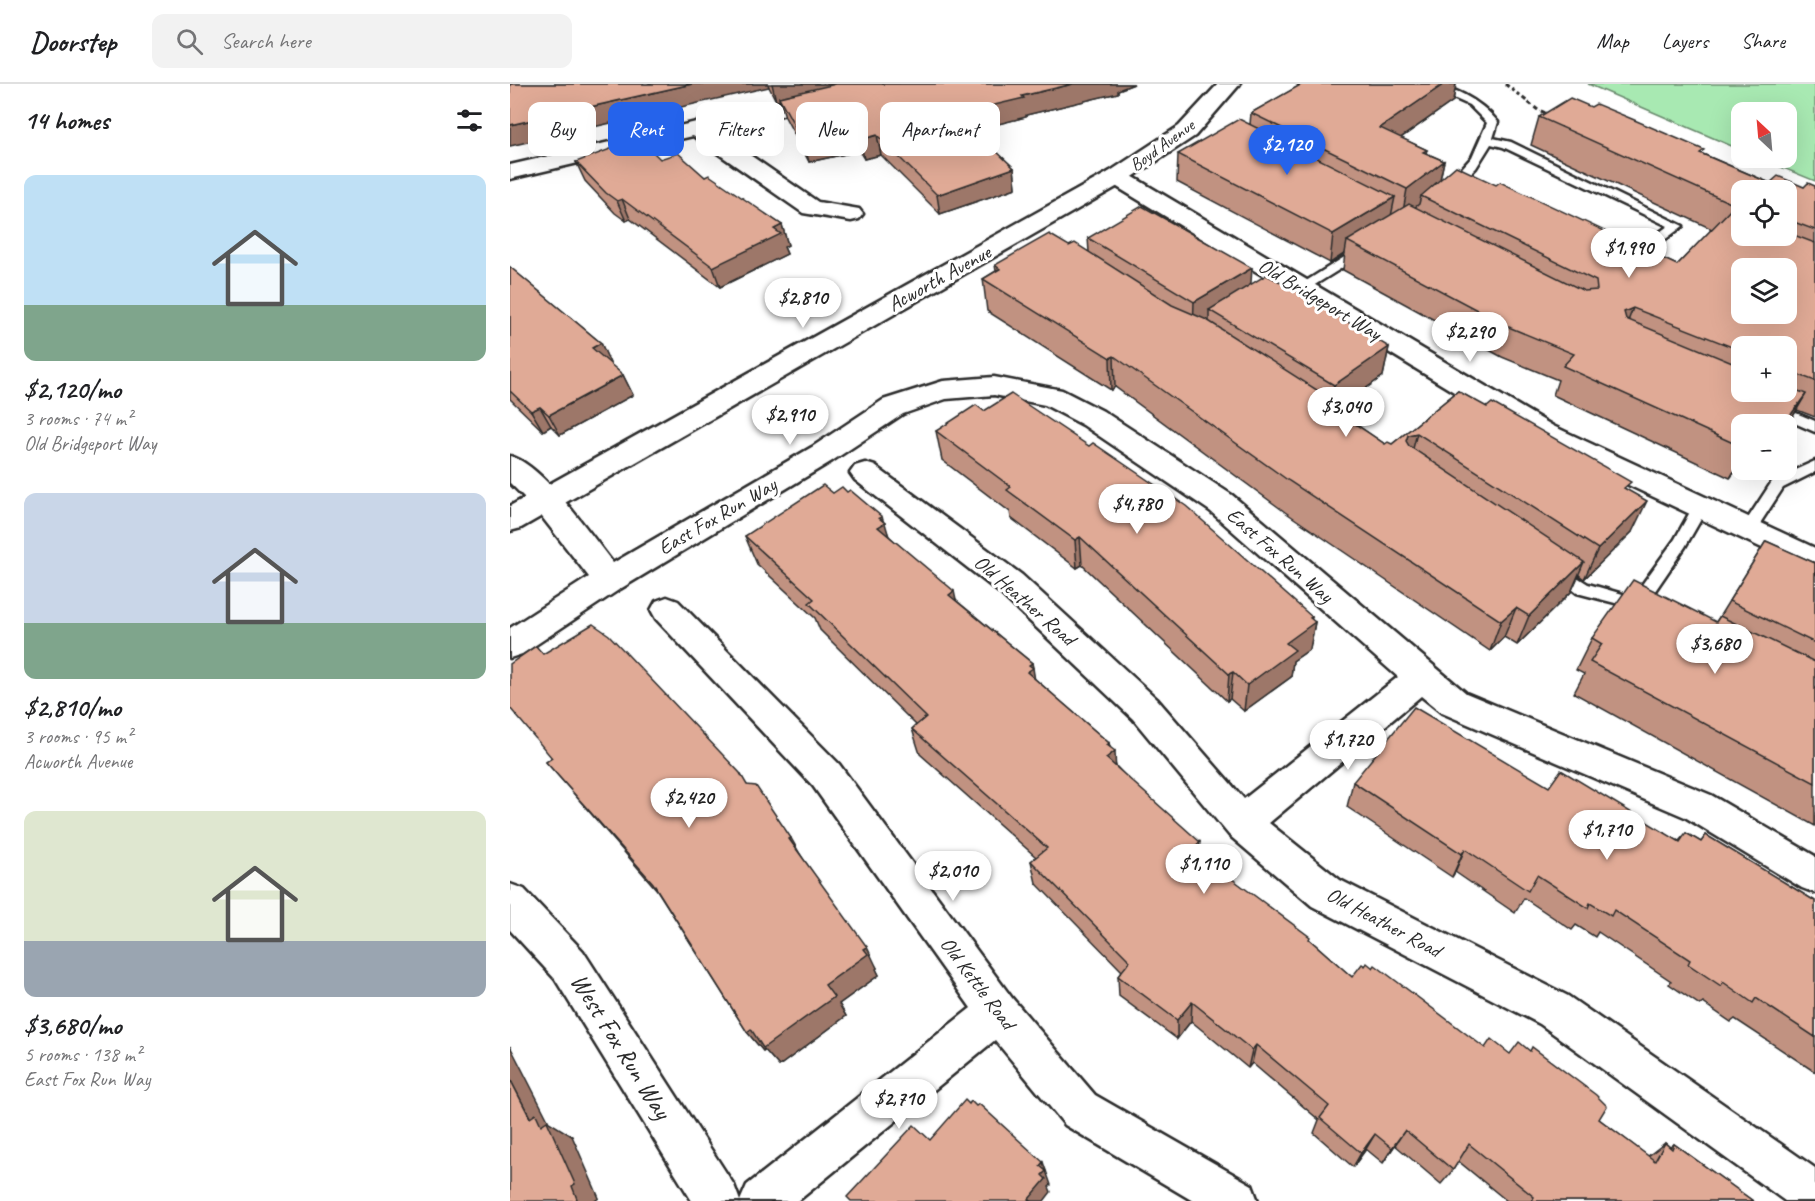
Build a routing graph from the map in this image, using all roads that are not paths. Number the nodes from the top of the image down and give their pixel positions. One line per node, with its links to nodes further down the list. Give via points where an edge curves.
1 (888, 84): 4 (street)
2 (1229, 84): 9 (street, Boyd Avenue, via 1187,131)
3 (1427, 84): 6 (lane, via 1473,103 1493,122)
4 (784, 109)
5 (696, 129): 8 (street)
6 (1489, 140): 10 (lane, via 1470,178); 13 (lane, via 1507,144 1677,226 1643,250)
7 (737, 156): 11 (street, via 811,208)
8 (510, 172)
9 (1118, 177): 14 (street, Old Bridgeport Way); 20 (street, Acworth Avenue)
10 (1438, 197)
11 (851, 214)
12 (1372, 244): 14 (lane)
13 (1614, 247)
14 (1288, 286): 21 (street, Old Bridgeport Way, via 1543,433)
15 (1761, 404): 16 (lane)
16 (1815, 427)
17 (510, 466): 20 (street)
18 (1815, 466): 23 (lane, via 1778,484)
19 (865, 473): 32 (street, Old Heather Road, via 1011,584 1145,709)
20 (546, 500): 22 (street, Acworth Avenue); 26 (street)
21 (1700, 507): 23 (street, Old Bridgeport Way); 27 (lane, via 1680,543)
22 (510, 520)
23 (1748, 530): 24 (street, Old Bridgeport Way)
24 (1815, 561)
25 (1544, 562): 27 (lane, via 1583,589)
26 (609, 580): 30 (street); 31 (street, East Fox Run Way, via 822,454 893,407 943,390 994,386 1052,397 1093,418 1221,503)
27 (1635, 605): 29 (lane)
28 (667, 609): 35 (street, Old Kettle Road, via 826,774)
29 (1656, 616)
30 (510, 645)
31 (1421, 677): 32 (street); 33 (street, East Fox Run Way, via 1454,703 1698,806)
32 (1242, 823): 36 (street, Old Heather Road, via 1326,893 1554,1010)
33 (1815, 876)
34 (510, 902): 37 (street, West Fox Run Way, via 569,965)
35 (998, 1012): 38 (street); 39 (street, Old Kettle Road, via 1080,1110)
36 (1815, 1195)
37 (718, 1201)
38 (763, 1201)
39 (1236, 1201)

